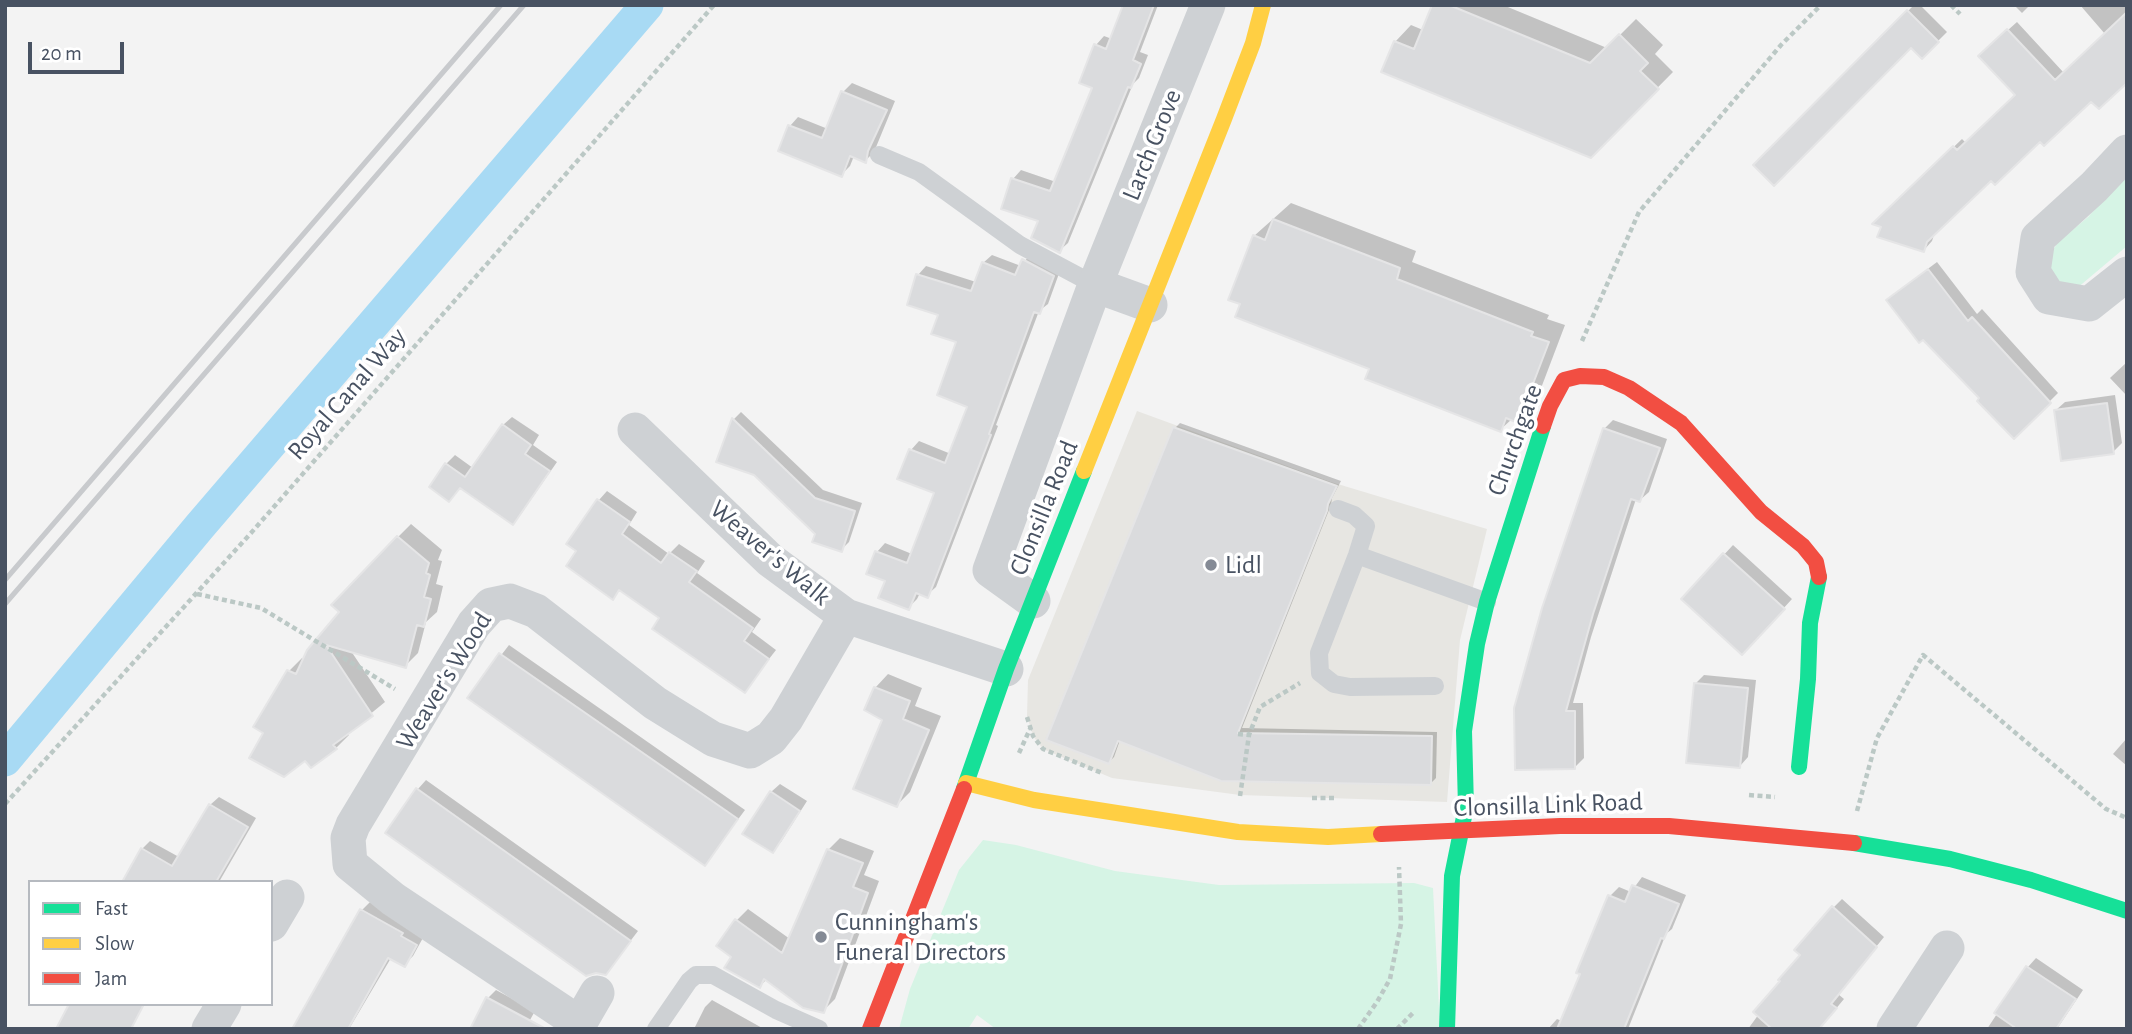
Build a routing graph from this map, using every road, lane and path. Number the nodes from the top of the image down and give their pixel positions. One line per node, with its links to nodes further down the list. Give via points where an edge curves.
1 (714, 5): 16 (path, Royal Canal Way)
2 (1208, 5): 10 (street, Larch Grove)
3 (1263, 5): 11 (street, Clonsilla Road, via 1244,68)
4 (1821, 5): 12 (path, via 1781,45 1639,212)
5 (1951, 5): 6 (path)
6 (1960, 14)
7 (2127, 152): 9 (street, via 2038,238 2033,272 2049,298 2089,304)
8 (878, 155): 10 (lane, via 919,172 1020,245)
9 (2127, 274)
10 (1095, 285): 11 (street); 17 (street, Larch Grove, via 990,570)
11 (1150, 305): 17 (street, Clonsilla Road)
12 (1564, 380): 18 (street, Churchgate, via 1546,419); 28 (street, Churchgate, via 1604,377 1681,423 1761,512 1816,562 1819,577 1810,623)
13 (635, 430): 19 (street, Weaver's Walk, via 770,560)
14 (1338, 509): 15 (lane, via 1366,526)
15 (1357, 555): 18 (lane); 21 (lane, via 1318,653)
16 (196, 593): 23 (path, via 261,608); 30 (path, Royal Canal Way)
17 (1033, 601): 20 (street, Clonsilla Road)
18 (1487, 602): 33 (street, Churchgate, via 1468,698 1466,807)
19 (846, 616): 20 (street, Weaver's Walk); 23 (street, Weaver's Wood, via 786,719 771,738 750,751 713,739 655,704 536,611 510,601 491,605 474,624)
20 (1006, 669): 29 (street, Clonsilla Road)
21 (1320, 673): 22 (lane, via 1334,684 1350,687); 25 (path, via 1260,707)
22 (1435, 686)
23 (424, 708): 41 (street, Weaver's Wood, via 353,825 348,838 350,864 393,899 570,1017 582,1018)
24 (1238, 734): 25 (path)
25 (1249, 735): 32 (path)
26 (1044, 749): 27 (path, via 1030,726)
27 (1019, 753)
28 (1799, 767)
29 (965, 783): 32 (street, Clonsilla Link Road, via 1034,800); 47 (street, Clonsilla Road)
30 (5, 804)
31 (2127, 818): 35 (path, via 2106,809 1923,655 1877,738)
32 (1238, 832): 34 (street, Clonsilla Link Road)
33 (1461, 832): 34 (street, Clonsilla Link Road); 35 (street, Clonsilla Link Road, via 1669,826); 36 (street, Churchgate)
34 (1399, 835): 38 (path)
35 (1849, 842): 39 (street, Clonsilla Link Road, via 1950,859)
36 (1454, 867): 38 (path); 49 (street, Churchgate)
37 (1385, 872): 38 (path)
38 (1399, 872): 48 (path, via 1401,924 1390,979)
39 (2127, 911)
40 (1947, 948): 50 (street)
41 (597, 993)
42 (222, 1006): 44 (street)
43 (787, 1022): 45 (lane, via 713,975 696,975); 46 (lane)
44 (209, 1029)
45 (656, 1029)
46 (819, 1029)
47 (870, 1029)
48 (1358, 1029)
49 (1447, 1029)
50 (1894, 1029)

